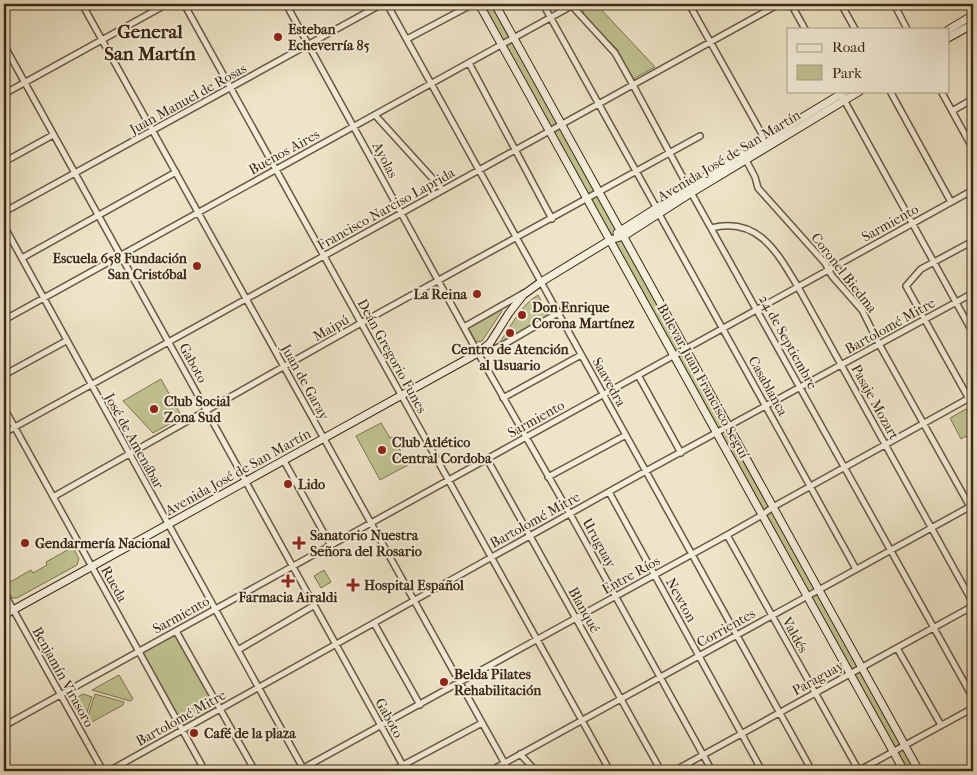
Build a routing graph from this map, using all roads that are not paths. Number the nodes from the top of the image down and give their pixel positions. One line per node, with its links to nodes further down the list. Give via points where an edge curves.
1 (82, 4): 26 (street, Juan de Garay)
2 (167, 4): 26 (street)
3 (184, 4): 36 (street, Deán Gregorio Funes)
4 (286, 4): 30 (street, Ayolas)
5 (382, 4): 30 (street, Juan Manuel de Rosas)
6 (387, 4): 27 (street, Saavedra)
7 (473, 4): 27 (street)
8 (479, 4): 31 (main road, Bulevar Juan Francisco Seguí)
9 (495, 4): 25 (main road, Bulevar Juan Francisco Seguí)
10 (543, 4): 18 (street, Casablanca)
11 (689, 4): 28 (street)
12 (778, 4): 28 (street, Francisco Narciso Laprida)
13 (791, 4): 20 (street)
14 (841, 4): 21 (street)
15 (894, 4): 22 (street)
16 (574, 5): 18 (street, Buenos Aires); 35 (street, 24 de Septiembre, via 615,53)
17 (973, 15): 23 (main road)
18 (550, 18): 25 (street, Buenos Aires); 42 (street, Casablanca)
19 (973, 24): 24 (main road)
20 (804, 28)
21 (854, 28)
22 (906, 28)
23 (950, 29)
24 (950, 37)
25 (514, 38): 31 (street, Buenos Aires); 45 (main road, Bulevar Juan Francisco Seguí)
26 (102, 40): 33 (street); 48 (street, Juan de Garay)
27 (407, 40): 34 (street, Saavedra)
28 (710, 43): 35 (street, Francisco Narciso Laprida); 51 (street)
29 (4, 44): 33 (street, Gaboto)
30 (308, 45): 36 (street, Juan Manuel de Rosas); 46 (street, Ayolas)
31 (502, 45): 32 (street, Buenos Aires); 47 (main road, Bulevar Juan Francisco Seguí)
32 (469, 63): 34 (street, Buenos Aires); 53 (street)
33 (25, 83): 39 (street); 49 (street, Gaboto)
34 (431, 84): 44 (street, Buenos Aires); 58 (street, Saavedra)
35 (634, 85): 42 (street, Francisco Narciso Laprida); 54 (street, 24 de Septiembre)
36 (230, 88): 48 (street, Juan Manuel de Rosas); 57 (street, Deán Gregorio Funes)
37 (891, 92): 67 (street)
38 (942, 92): 43 (street)
39 (4, 94)
40 (843, 94): 51 (main road, Avenida José de San Martín); 74 (street)
41 (973, 99): 43 (street)
42 (598, 104): 45 (street, Francisco Narciso Laprida); 60 (street, Casablanca)
43 (952, 111): 52 (street)
44 (375, 115): 46 (street, Buenos Aires); 62 (street)
45 (562, 124): 47 (street, Francisco Narciso Laprida); 65 (main road, Bulevar Juan Francisco Seguí)
46 (354, 126): 57 (street, Buenos Aires); 71 (street, Ayolas)
47 (549, 130): 53 (street, Francisco Narciso Laprida); 66 (main road, Bulevar Juan Francisco Seguí)
48 (153, 131): 59 (street, Juan de Garay); 61 (street, Juan Manuel de Rosas)
49 (53, 135): 56 (street); 61 (street, Gaboto)
50 (700, 136): 54 (street, Maipú)
51 (767, 143): 55 (main road, Avenida José de San Martín); 63 (main road, Avenida José de San Martín)
52 (973, 149)
53 (515, 150): 58 (street, Francisco Narciso Laprida); 73 (street)
54 (671, 153): 60 (street, Maipú); 63 (street, 24 de Septiembre)
55 (746, 160): 63 (main road, Avenida José de San Martín); 85 (street, Coronel Biedma, via 758,188)
56 (4, 162)
57 (276, 170): 70 (street, Buenos Aires); 82 (street, Deán Gregorio Funes)
58 (479, 170): 62 (street, Francisco Narciso Laprida); 78 (street, Saavedra)
59 (176, 172): 70 (street, Juan de Garay); 72 (street)
60 (636, 172): 65 (street, Maipú); 68 (street, Casablanca)
61 (75, 174): 69 (street, Juan Manuel de Rosas); 72 (street, Gaboto)
62 (443, 190): 71 (street, Francisco Narciso Laprida)
63 (690, 190): 68 (main road, Avenida José de San Martín); 76 (street, 24 de Septiembre)
64 (973, 190): 67 (street, Sarmiento)
65 (600, 192): 66 (street, Maipú); 77 (main road, Bulevar Juan Francisco Seguí)
66 (587, 199): 73 (street, Maipú); 79 (main road, Bulevar Juan Francisco Seguí)
67 (951, 202): 74 (street, Sarmiento)
68 (658, 210): 77 (main road, Avenida José de San Martín); 100 (street, Casablanca)
69 (4, 212)
70 (198, 212): 81 (street, Buenos Aires); 92 (street, Juan de Garay)
71 (400, 213): 82 (street, Francisco Narciso Laprida); 86 (street, Ayolas)
72 (98, 215): 81 (street, Gaboto); 83 (street)
73 (552, 219): 78 (street, Maipú)
74 (913, 224): 84 (street); 85 (street, Sarmiento)
75 (4, 226): 83 (street, José de Amenábar)
76 (711, 228): 88 (street, Pasaje Mozart, via 724,224 754,232 774,249); 94 (street, 24 de Septiembre)
77 (622, 233): 79 (main road, Avenida José de San Martín); 105 (main road, Bulevar Juan Francisco Seguí)
78 (516, 239): 86 (street, Maipú); 87 (street, Saavedra)
79 (610, 240): 87 (main road, Avenida José de San Martín); 108 (main road, Bulevar Juan Francisco Seguí)
80 (973, 241): 84 (street)
81 (120, 255): 91 (street, Buenos Aires); 103 (street, Gaboto)
82 (324, 256): 92 (street, Francisco Narciso Laprida); 98 (street, Deán Gregorio Funes)
83 (22, 258): 91 (street, José de Amenábar)
84 (934, 262): 93 (street); 97 (street, via 921,269 906,286)
85 (829, 270): 88 (street, Sarmiento); 104 (street, Coronel Biedma, via 862,310)
86 (438, 282): 98 (street, Maipú); 99 (street, Ayolas)
87 (541, 282): 89 (main road, Avenida José de San Martín); 95 (street, Saavedra)
88 (798, 287): 94 (street, Sarmiento); 109 (street, Pasaje Mozart)
89 (531, 289): 99 (street, Avenida José de San Martín); 106 (main road, Avenida José de San Martín, via 516,303)
90 (973, 292): 93 (street, Bartolomé Mitre)
91 (44, 298): 96 (street, Buenos Aires); 102 (street, José de Amenábar)
92 (246, 299): 103 (street, Francisco Narciso Laprida); 110 (street, Juan de Garay)
93 (956, 302): 97 (street, Bartolomé Mitre); 101 (street)
94 (757, 310): 100 (street, Sarmiento); 114 (street, 24 de Septiembre)
95 (558, 313): 106 (street, Avenida José de San Martín, via 503,345); 107 (street, Saavedra)
96 (4, 320)
97 (925, 320): 104 (street, Bartolomé Mitre); 117 (street)
98 (361, 323): 110 (street, Maipú); 116 (street, Deán Gregorio Funes)
99 (464, 327): 106 (street, Ayolas)
100 (723, 329): 105 (street, Sarmiento); 119 (street, Casablanca)
101 (973, 332)
102 (66, 341): 111 (street); 113 (street, José de Amenábar)
103 (168, 342): 113 (street, Francisco Narciso Laprida); 121 (street, Gaboto)
104 (879, 344): 109 (street, Bartolomé Mitre); 122 (street, Coronel Biedma)
105 (686, 349): 108 (street, Sarmiento); 124 (main road, Bulevar Juan Francisco Seguí)
106 (481, 351): 116 (main road, Avenida José de San Martín); 118 (street, Uruguay)
107 (581, 355): 115 (street, Saavedra); 118 (street)
108 (674, 356): 112 (street, Sarmiento); 126 (main road, Bulevar Juan Francisco Seguí)
109 (841, 365): 114 (street, Bartolomé Mitre); 130 (street, Pasaje Mozart)
110 (284, 368): 121 (street, Maipú); 129 (street, Juan de Garay)
111 (4, 375)
112 (638, 375): 115 (street, Sarmiento); 131 (street)
113 (91, 386): 123 (street, Francisco Narciso Laprida); 132 (street, José de Amenábar)
114 (800, 388): 119 (street, Bartolomé Mitre); 135 (street, 24 de Septiembre)
115 (603, 395): 127 (street, Saavedra); 128 (street, Sarmiento)
116 (402, 396): 129 (main road, Avenida José de San Martín); 138 (street, Deán Gregorio Funes)
117 (971, 397): 122 (street, Entre Ríos)
118 (503, 398): 128 (street, Uruguay)
119 (766, 406): 124 (street, Bartolomé Mitre); 140 (street, Casablanca)
120 (4, 408): 123 (street, Rueda)
121 (206, 411): 132 (street, Maipú); 139 (street, Gaboto)
122 (924, 424): 130 (street, Entre Ríos); 144 (street, Coronel Biedma)
123 (15, 427): 125 (street, Francisco Narciso Laprida); 142 (street, Rueda)
124 (728, 427): 126 (street, Bartolomé Mitre); 143 (main road, Bulevar Juan Francisco Seguí)
125 (4, 433)
126 (717, 433): 131 (street, Bartolomé Mitre); 146 (main road, Bulevar Juan Francisco Seguí)
127 (626, 435): 136 (street, Saavedra); 137 (street)
128 (526, 438): 133 (street, Sarmiento); 137 (street, Uruguay)
129 (324, 439): 134 (main road, Avenida José de San Martín); 147 (street, Juan de Garay)
130 (886, 445): 135 (street, Entre Ríos); 149 (street, Pasaje Mozart)
131 (681, 452): 136 (street, Bartolomé Mitre)
132 (129, 454): 142 (street, Maipú); 148 (street, José de Amenábar)
133 (487, 459): 138 (street, Sarmiento); 151 (street, Blanqué)
134 (284, 461): 139 (main road, Avenida José de San Martín); 152 (street)
135 (845, 468): 140 (street, Entre Ríos); 153 (street, 24 de Septiembre)
136 (646, 471): 141 (street, Bartolomé Mitre); 154 (street, Saavedra)
137 (548, 477): 145 (street, Uruguay)
138 (448, 480): 147 (street, Sarmiento); 155 (street, Deán Gregorio Funes)
139 (245, 482): 148 (main road, Avenida José de San Martín); 157 (street, Gaboto)
140 (810, 486): 143 (street, Entre Ríos); 158 (street, Casablanca)
141 (609, 492): 145 (street, Bartolomé Mitre); 159 (street, Newton)
142 (53, 497): 156 (street, Rueda)
143 (773, 507): 146 (street, Entre Ríos); 160 (main road, Bulevar Juan Francisco Seguí)
144 (972, 508): 149 (street, Corrientes)
145 (570, 514): 151 (street, Bartolomé Mitre); 163 (street, Uruguay)
146 (762, 515): 150 (street, Entre Ríos); 162 (main road, Bulevar Juan Francisco Seguí)
147 (371, 523): 152 (street, Sarmiento); 164 (street, Juan de Garay)
148 (168, 525): 156 (main road, Avenida José de San Martín); 167 (street, José de Amenábar)
149 (932, 528): 153 (street, Corrientes); 165 (street, Pasaje Mozart)
150 (727, 535): 154 (street, Entre Ríos); 170 (street, Valdés)
151 (530, 536): 155 (street, Bartolomé Mitre); 171 (street, Blanqué)
152 (331, 546): 157 (street, Sarmiento)
153 (891, 550): 158 (street, Corrientes); 173 (street, 24 de Septiembre)
154 (692, 554): 159 (street, Entre Ríos); 175 (street, Saavedra)
155 (491, 557): 164 (street, Bartolomé Mitre); 176 (street, Deán Gregorio Funes)
156 (91, 567): 168 (main road, Avenida José de San Martín); 180 (street, Rueda)
157 (292, 567): 166 (street, Gaboto); 167 (street, Sarmiento)
158 (856, 569): 160 (street, Corrientes)
159 (655, 575): 163 (street, Entre Ríos); 181 (street, Newton)
160 (819, 590): 162 (street, Corrientes); 182 (main road, Bulevar Juan Francisco Seguí)
161 (4, 593): 168 (street, Benjamín Virasoro)
162 (807, 596): 170 (street, Corrientes); 183 (main road, Bulevar Juan Francisco Seguí)
163 (615, 597): 171 (street, Entre Ríos); 184 (street, Uruguay)
164 (414, 601): 172 (street, Bartolomé Mitre); 185 (street, Juan de Garay)
165 (973, 604): 173 (street, Paraguay)
166 (313, 606): 177 (street, Gaboto); 179 (street)
167 (216, 609): 174 (street, Sarmiento); 179 (street, José de Amenábar)
168 (13, 610): 169 (main road, Avenida José de San Martín); 188 (street, Benjamín Virasoro)
169 (4, 615)
170 (772, 616): 175 (street, Corrientes); 187 (street, Valdés)
171 (576, 618): 176 (street, Entre Ríos); 190 (street, Blanqué)
172 (374, 623): 177 (street, Bartolomé Mitre); 191 (street)
173 (934, 627): 178 (street, Paraguay); 189 (street, 24 de Septiembre)
174 (176, 631): 180 (street, Sarmiento); 193 (street)
175 (737, 635): 181 (street, Corrientes); 194 (street, Saavedra)
176 (537, 640): 185 (street, Entre Ríos); 195 (street, Deán Gregorio Funes)
177 (335, 644): 186 (street, Bartolomé Mitre); 199 (street, Gaboto)
178 (897, 648): 182 (street, Paraguay); 197 (street)
179 (238, 650): 186 (street, José de Amenábar)
180 (139, 652): 188 (street, Sarmiento); 200 (street, Rueda)
181 (699, 656): 184 (street, Corrientes); 201 (street, Newton)
182 (862, 667): 183 (street, Paraguay); 202 (main road, Bulevar Juan Francisco Seguí)
183 (850, 673): 187 (street, Paraguay); 203 (main road, Bulevar Juan Francisco Seguí)
184 (660, 677): 190 (street, Corrientes); 205 (street, Uruguay)
185 (460, 683): 191 (street, Entre Ríos); 196 (street, Juan de Garay)
186 (259, 687): 193 (street, Bartolomé Mitre); 208 (street, José de Amenábar)
187 (815, 693): 194 (street, Paraguay); 224 (street, Valdés)
188 (61, 695): 198 (street, Sarmiento); 209 (street, Benjamín Virasoro)
189 (973, 698)
190 (621, 699): 195 (street, Corrientes); 219 (street, Blanqué)
191 (420, 705): 199 (street, Entre Ríos)
192 (973, 708): 197 (street)
193 (220, 709): 200 (street, Bartolomé Mitre); 212 (street)
194 (780, 713): 201 (street, Paraguay); 223 (street, Saavedra)
195 (582, 720): 204 (street, Corrientes); 218 (street, Deán Gregorio Funes)
196 (482, 723): 206 (street, Juan de Garay); 207 (street)
197 (941, 725): 202 (street)
198 (4, 726)
199 (381, 726): 207 (street, Gaboto); 208 (street, Entre Ríos)
200 (183, 731): 210 (street, Bartolomé Mitre); 211 (street, Rueda)
201 (742, 734): 205 (street, Paraguay); 222 (street, Newton)
202 (905, 746): 203 (street); 226 (main road, Bulevar Juan Francisco Seguí)
203 (893, 752): 224 (street); 225 (main road, Bulevar Juan Francisco Seguí)
204 (520, 754): 206 (street, Corrientes); 217 (street)
205 (703, 755): 220 (street, Paraguay); 221 (street, Uruguay)
206 (504, 763): 215 (street, Corrientes); 216 (street, Juan de Garay)
207 (402, 766): 213 (street); 214 (street, Gaboto)
208 (302, 770)
209 (103, 771)
210 (109, 771)
211 (205, 771)
212 (255, 771)
213 (392, 771)
214 (406, 771)
215 (490, 771)
216 (508, 771)
217 (536, 771)
218 (610, 771)
219 (661, 771)
220 (674, 771)
221 (712, 771)
222 (762, 771)
223 (812, 771)
224 (858, 771)
225 (904, 771)
226 (919, 771)

